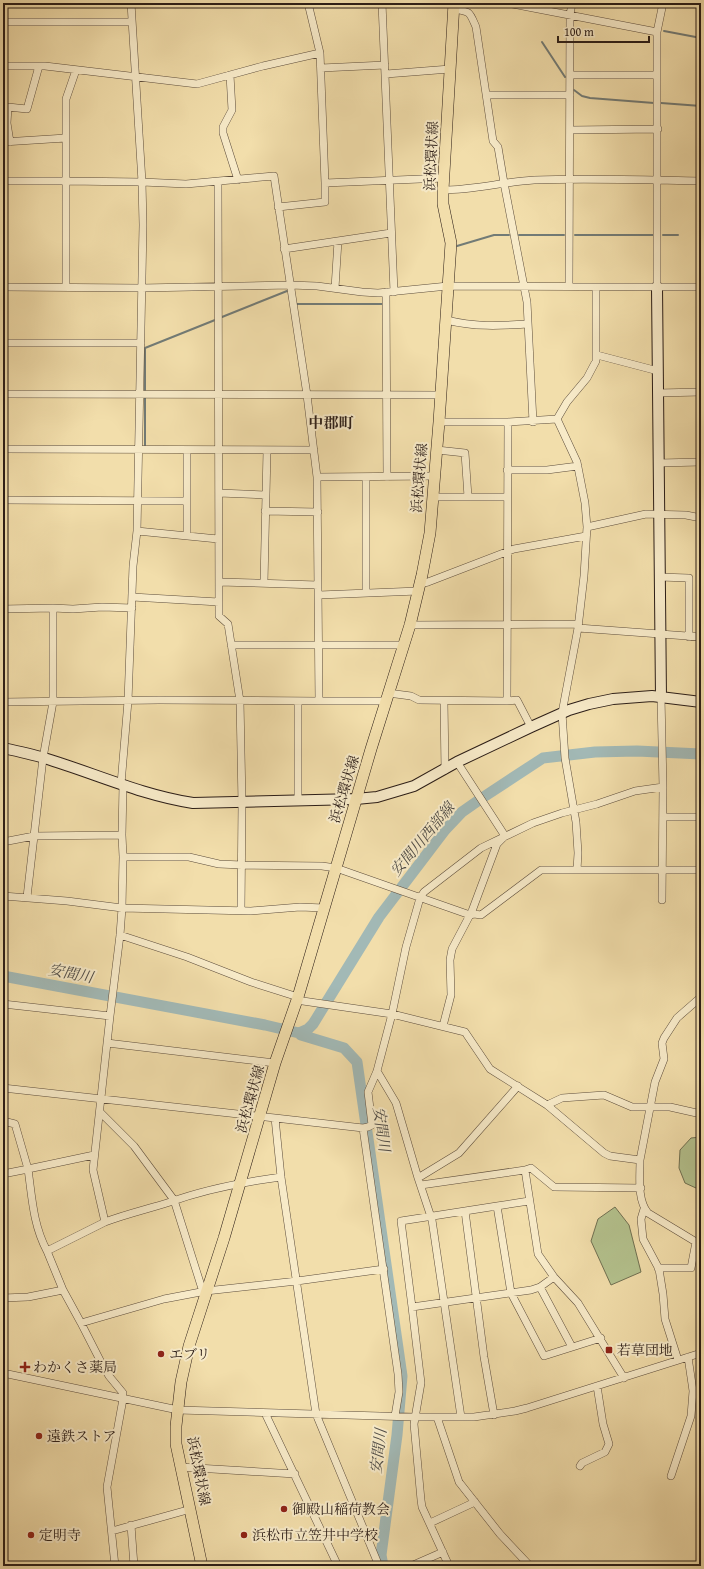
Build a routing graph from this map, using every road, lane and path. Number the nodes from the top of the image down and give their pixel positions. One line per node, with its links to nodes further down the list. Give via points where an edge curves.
1 (131, 3): 10 (street)
2 (308, 3): 12 (street)
3 (382, 3): 13 (street)
4 (507, 3): 8 (street)
5 (572, 3): 8 (street)
6 (663, 3): 11 (street)
7 (454, 6): 17 (main road, 浜松環状線); 24 (street, via 468,11 476,27)
8 (570, 15): 11 (street); 20 (street)
9 (3, 22): 10 (street)
10 (132, 22): 22 (street)
11 (657, 32): 21 (street)
12 (320, 53): 16 (street); 23 (street)
13 (385, 65): 16 (street); 19 (street)
14 (3, 66): 15 (street)
15 (39, 66): 18 (street); 29 (street, via 27,110 8,107)
16 (321, 68): 40 (street)
17 (450, 69): 19 (street); 30 (main road, 浜松環状線)
18 (76, 70): 22 (street); 28 (street, via 66,99)
19 (386, 74): 32 (street)
20 (570, 74): 21 (street); 25 (street)
21 (658, 75): 26 (street)
22 (134, 76): 23 (street, via 197,84); 38 (street)
23 (230, 76): 31 (street, via 232,110 223,127 223,133)
24 (487, 95): 25 (street); 41 (street, via 493,142 498,147)
25 (570, 95): 27 (street)
26 (658, 129): 27 (street); 34 (street)
27 (570, 130): 33 (street)
28 (66, 138): 29 (street); 36 (street)
29 (7, 142)
30 (444, 178): 32 (street); 42 (main road, 浜松環状線)
31 (238, 180): 39 (street); 43 (street, via 274,176)
32 (389, 180): 40 (street); 44 (street)
33 (570, 180): 34 (street); 41 (street); 52 (street)
34 (657, 180): 37 (street); 55 (street)
35 (3, 181): 36 (street)
36 (66, 181): 38 (street); 48 (street)
37 (701, 181)
38 (142, 182): 39 (street); 57 (street)
39 (218, 182): 49 (street)
40 (325, 183): 43 (street, via 325,202)
41 (504, 183): 42 (street, via 472,189); 51 (street)
42 (443, 190): 50 (main road, 浜松環状線, via 443,204 451,243)
43 (278, 207): 46 (street)
44 (391, 233): 45 (street); 60 (street)
45 (338, 241): 46 (street); 58 (street)
46 (284, 249): 47 (street)
47 (290, 285): 49 (street); 58 (street); 73 (street)
48 (66, 286): 53 (street); 57 (street)
49 (219, 286): 57 (street); 72 (street)
50 (448, 286): 51 (street); 60 (street); 61 (main road, 浜松環状線)
51 (525, 286): 52 (street); 62 (street)
52 (569, 286): 54 (street)
53 (3, 287)
54 (596, 287): 55 (street); 65 (street)
55 (657, 287): 56 (street); 66 (street)
56 (701, 287)
57 (141, 288): 64 (street)
58 (335, 288): 59 (street)
59 (386, 292): 60 (street); 70 (street)
60 (394, 292)
61 (446, 320): 62 (street, via 485,326); 74 (main road, 浜松環状線)
62 (528, 324): 78 (street)
63 (3, 343): 64 (street)
64 (141, 343): 71 (street)
65 (597, 355): 66 (street); 75 (street, via 587,378)
66 (658, 370): 68 (street)
67 (701, 392): 68 (street)
68 (658, 393): 86 (street)
69 (3, 394): 71 (street)
70 (387, 394): 73 (street); 74 (street); 93 (street)
71 (140, 395): 72 (street); 80 (street)
72 (218, 395): 73 (street); 84 (street)
73 (307, 395): 81 (street)
74 (441, 395): 76 (main road, 浜松環状線)
75 (557, 419): 78 (street); 88 (street)
76 (439, 422): 77 (street); 82 (main road, 浜松環状線)
77 (508, 422): 78 (street); 89 (street)
78 (533, 422)
79 (3, 449): 80 (street)
80 (139, 450): 83 (street); 100 (street)
81 (314, 450): 85 (street); 91 (street)
82 (437, 450): 90 (main road, 浜松環状線); 97 (street, via 465,452)
83 (187, 451): 84 (street); 101 (street)
84 (218, 451): 85 (street); 94 (street)
85 (267, 451): 95 (street)
86 (659, 462): 87 (street); 104 (street)
87 (701, 462)
88 (578, 466): 89 (street, via 547,470); 106 (street)
89 (507, 470): 98 (street)
90 (435, 476): 93 (street); 96 (main road, 浜松環状線)
91 (317, 477): 92 (street); 103 (street)
92 (366, 477): 93 (street); 117 (street)
93 (387, 477)
94 (219, 493): 95 (street); 110 (street)
95 (265, 495): 102 (street)
96 (433, 497): 97 (street); 116 (main road, 浜松環状線, via 430,533)
97 (468, 497): 98 (street)
98 (507, 497): 111 (street)
99 (3, 500): 100 (street)
100 (137, 500): 101 (street); 107 (street)
101 (187, 501): 108 (street)
102 (265, 511): 103 (street); 114 (street)
103 (318, 512): 115 (street)
104 (659, 513): 105 (street); 106 (street); 112 (street)
105 (701, 518)
106 (587, 527): 109 (street)
107 (137, 531): 108 (street); 119 (street)
108 (187, 535): 110 (street)
109 (586, 536): 111 (street); 126 (street)
110 (218, 539): 113 (street)
111 (508, 551): 116 (street); 124 (street)
112 (659, 577): 127 (street); 128 (street, via 689,578)
113 (219, 582): 114 (street); 120 (street)
114 (264, 583): 115 (street)
115 (318, 584): 118 (street)
116 (419, 588): 117 (street); 125 (main road, 浜松環状線)
117 (366, 593): 118 (street)
118 (318, 595): 131 (street)
119 (132, 597): 120 (street); 122 (street)
120 (219, 602): 130 (street, via 219,616 228,624)
121 (53, 608): 122 (street); 123 (street); 142 (street)
122 (132, 608): 136 (street)
123 (3, 609)
124 (508, 624): 125 (street); 126 (street); 135 (street)
125 (410, 625): 132 (main road, 浜松環状線)
126 (578, 626): 127 (street); 144 (street)
127 (660, 634): 128 (street); 134 (street)
128 (689, 637): 129 (street)
129 (701, 637)
130 (231, 645): 131 (street); 137 (street)
131 (319, 645): 132 (street); 139 (street)
132 (403, 645): 133 (main road, 浜松環状線)
133 (387, 697): 139 (street); 140 (street, via 411,696 419,700); 152 (main road, 浜松環状線)
134 (661, 697): 143 (street); 144 (street, via 613,699); 151 (street)
135 (507, 700): 140 (street); 145 (street, via 518,700)
136 (128, 701): 137 (street); 142 (street); 150 (street)
137 (240, 701): 138 (street); 154 (street)
138 (298, 701): 139 (street); 153 (street)
139 (319, 701)
140 (444, 701): 149 (street)
141 (3, 702): 142 (street)
142 (52, 702): 147 (street)
143 (701, 702)
144 (562, 713): 145 (street); 155 (street, via 564,758)
145 (530, 726): 148 (street)
146 (3, 748): 147 (street)
147 (43, 758): 150 (street); 159 (street)
148 (457, 762): 149 (street); 160 (street)
149 (445, 770): 152 (street, via 395,793)
150 (122, 785): 154 (street, via 169,799 193,803); 158 (street)
151 (663, 787): 155 (street, via 635,791); 156 (street)
152 (356, 799): 153 (street); 164 (main road, 浜松環状線)
153 (298, 800): 154 (street)
154 (242, 803): 163 (street)
155 (574, 809): 160 (street); 166 (street, via 578,837)
156 (663, 817): 157 (street); 165 (street)
157 (701, 817)
158 (122, 835): 159 (street); 162 (street)
159 (34, 836): 161 (street); 169 (street)
160 (505, 836): 170 (street, via 481,848 424,892); 175 (street, via 497,844)
161 (3, 842)
162 (122, 857): 163 (street, via 189,857 219,864); 172 (street)
163 (242, 865): 164 (street); 174 (street)
164 (336, 868): 170 (street); 173 (main road, 浜松環状線)
165 (662, 869): 166 (street); 167 (street); 171 (street)
166 (577, 870): 175 (street, via 541,870 481,915)
167 (701, 870)
168 (3, 896): 169 (street)
169 (27, 897): 172 (street)
170 (420, 898): 175 (street); 180 (street, via 406,947)
171 (662, 900)
172 (122, 908): 174 (street); 176 (street)
173 (324, 908): 174 (street); 178 (main road, 浜松環状線)
174 (241, 910)
175 (470, 915): 182 (street, via 452,949 450,994)
176 (120, 935): 178 (street, via 188,957); 181 (street)
177 (701, 997): 190 (street, via 677,1018 664,1038 664,1059 656,1076)
178 (297, 998): 180 (street); 184 (main road, 浜松環状線)
179 (3, 1004): 181 (street)
180 (392, 1014): 182 (street); 185 (street)
181 (110, 1016): 183 (street)
182 (443, 1026): 186 (street, via 465,1032 490,1069)
183 (107, 1043): 184 (street); 188 (street)
184 (276, 1063): 193 (main road, 浜松環状線)
185 (377, 1071): 196 (street, via 368,1092 372,1125); 203 (street, via 396,1103)
186 (518, 1086): 189 (street); 203 (street, via 460,1153)
187 (3, 1088): 188 (street)
188 (101, 1098): 191 (street); 193 (street)
189 (547, 1105): 190 (street, via 562,1098 604,1095 632,1107); 198 (street, via 604,1154)
190 (651, 1107): 192 (street, via 670,1107); 198 (street)
191 (100, 1112): 197 (street); 206 (street, via 134,1146)
192 (701, 1114)
193 (261, 1116): 194 (street); 204 (main road, 浜松環状線)
194 (274, 1118): 196 (street); 202 (street)
195 (3, 1121): 199 (street, via 15,1124)
196 (365, 1128): 216 (street)
197 (94, 1155): 199 (street); 212 (street, via 93,1170)
198 (640, 1160): 205 (street)
199 (28, 1169): 201 (street); 214 (street, via 39,1236)
200 (525, 1170): 203 (street); 205 (street, via 531,1168 554,1187); 207 (street)
201 (3, 1174)
202 (281, 1177): 204 (street); 218 (street)
203 (420, 1181): 211 (street)
204 (241, 1183): 206 (street); 221 (main road, 浜松環状線)
205 (641, 1188): 209 (street)
206 (174, 1200): 212 (street); 221 (street)
207 (529, 1201): 208 (street); 217 (street, via 538,1254)
208 (497, 1206): 210 (street); 222 (street)
209 (644, 1208): 213 (street, via 648,1213); 215 (street, via 641,1219 643,1239)
210 (465, 1210): 211 (street); 224 (street)
211 (431, 1216): 225 (street); 226 (street, via 401,1221)
212 (105, 1222): 214 (street)
213 (699, 1243): 215 (street, via 691,1268)
214 (47, 1251): 220 (street)
215 (658, 1268): 232 (street, via 665,1319)
216 (384, 1269): 218 (street); 241 (street, via 398,1374)
217 (554, 1277): 219 (street); 228 (street, via 578,1303)
218 (297, 1281): 221 (street); 239 (street)
219 (540, 1287): 222 (street); 229 (street)
220 (62, 1290): 223 (street, via 28,1297); 227 (street)
221 (206, 1291): 227 (street, via 164,1299); 237 (main road, 浜松環状線, via 189,1346)
222 (511, 1293): 224 (street); 229 (street, via 544,1356)
223 (3, 1298)
224 (477, 1298): 225 (street); 240 (street)
225 (444, 1302): 226 (street); 244 (street)
226 (412, 1307): 242 (street, via 421,1383)
227 (81, 1323): 236 (street, via 106,1371 123,1393)
228 (601, 1338): 229 (street); 234 (street)
229 (572, 1347)
230 (701, 1353): 231 (street)
231 (688, 1357): 232 (street); 248 (street, via 692,1391 691,1416)
232 (678, 1360): 234 (street)
233 (3, 1373): 236 (street)
234 (624, 1378): 235 (street)
235 (597, 1386): 240 (street); 245 (street, via 609,1444 605,1452)
236 (123, 1399): 237 (street); 253 (street, via 107,1487)
237 (178, 1410): 238 (street); 246 (main road, 浜松環状線, via 176,1444)
238 (266, 1412): 239 (street); 247 (street)
239 (316, 1414): 241 (street); 259 (street)
240 (494, 1415): 244 (street)
241 (398, 1416): 242 (street)
242 (414, 1417): 243 (street); 251 (street, via 422,1507)
243 (436, 1417): 244 (street); 249 (street, via 459,1482)
244 (462, 1418)
245 (580, 1466)
246 (180, 1467): 247 (street); 250 (main road, 浜松環状線)
247 (295, 1474): 258 (street)
248 (671, 1476)
249 (475, 1502): 251 (street); 262 (street)
250 (191, 1509): 252 (street); 257 (main road, 浜松環状線)
251 (430, 1524): 254 (street)
252 (131, 1525): 253 (street); 256 (street)
253 (112, 1531): 255 (street)
254 (443, 1552): 260 (street); 261 (street)
255 (115, 1566)
256 (134, 1566)
257 (202, 1566)
258 (338, 1566)
259 (379, 1566)
260 (411, 1566)
261 (449, 1566)
262 (530, 1566)

